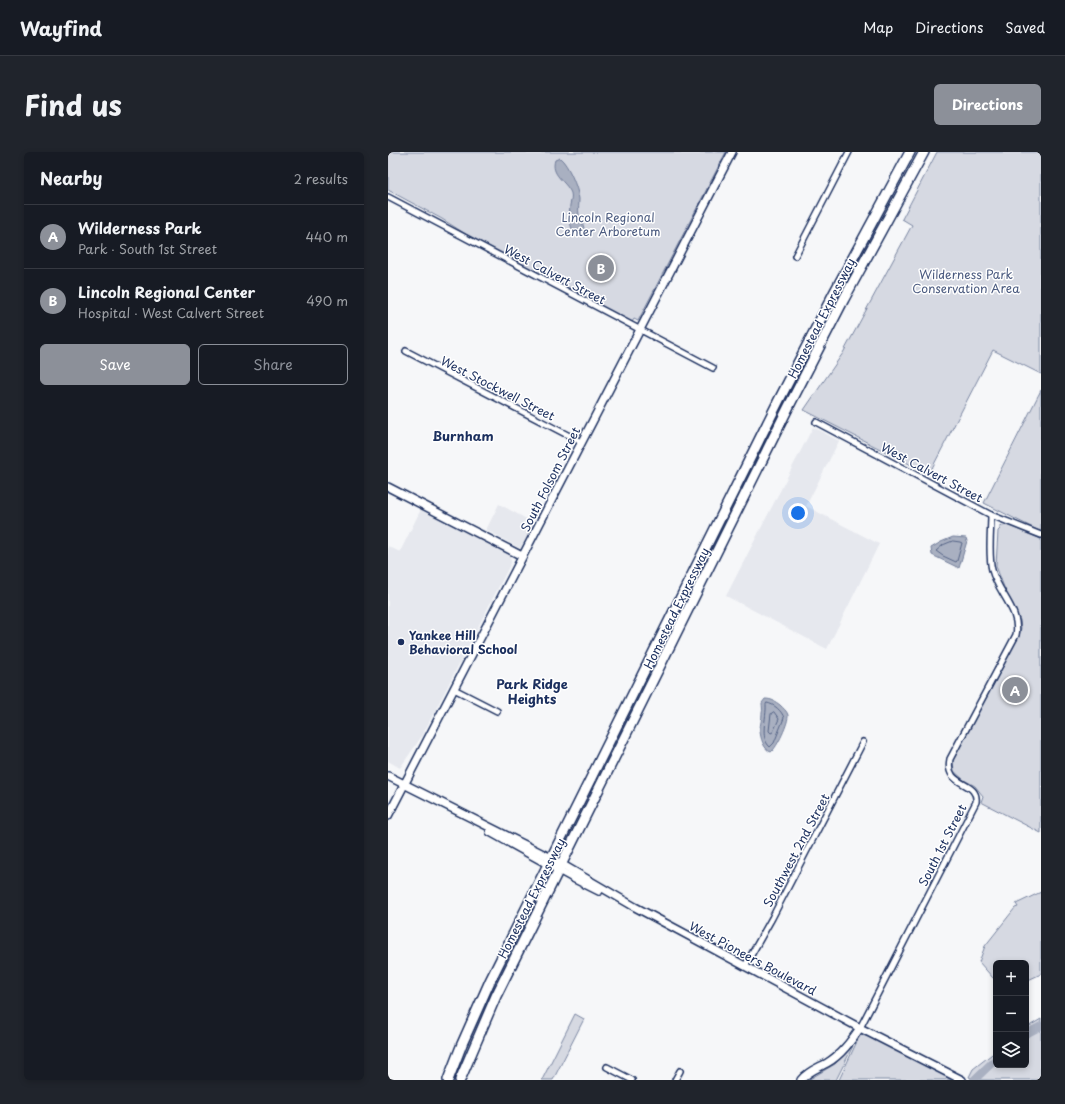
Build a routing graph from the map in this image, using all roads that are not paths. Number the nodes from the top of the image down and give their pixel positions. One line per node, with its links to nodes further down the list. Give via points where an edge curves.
1 (732, 152): 7 (main road, South Folsom Street)
2 (849, 152): 6 (street)
3 (910, 152): 22 (highway, Homestead Expressway, via 781,396)
4 (924, 152): 23 (highway, Homestead Expressway, via 792,401)
5 (388, 197): 7 (street, West Calvert Street)
6 (795, 256)
7 (640, 330): 9 (street, West Calvert Street); 11 (main road, South Folsom Street)
8 (406, 351): 11 (street, West Stockwell Street)
9 (713, 368)
10 (816, 422): 13 (street, West Calvert Street)
11 (581, 442): 15 (main road, South Folsom Street)
12 (388, 487): 15 (main road)
13 (991, 514): 14 (street, West Calvert Street); 25 (street, South 1st Street, via 992,571 1015,616 1017,630 950,759 949,768 952,776 973,790 977,797 976,802)
14 (1041, 536)
15 (522, 556): 16 (main road, South Folsom Street)
16 (454, 689): 17 (street); 20 (main road, South Folsom Street)
17 (497, 711)
18 (863, 742): 24 (street, Southwest 2nd Street, via 774,914)
19 (388, 776): 20 (main road, West Pioneers Boulevard)
20 (404, 784): 21 (main road, South Folsom Street); 22 (main road, West Pioneers Boulevard)
21 (388, 816)
22 (550, 861): 23 (main road, West Pioneers Boulevard); 29 (highway, Homestead Expressway, via 490,981)
23 (560, 868): 24 (main road, West Pioneers Boulevard); 30 (highway, Homestead Expressway, via 496,996)
24 (744, 966): 25 (main road, West Pioneers Boulevard)
25 (860, 1028): 28 (main road, West Pioneers Boulevard); 33 (main road, South 1st Street, via 837,1056 812,1070)
26 (607, 1067): 31 (street)
27 (680, 1071): 32 (street)
28 (960, 1079)
29 (448, 1080)
30 (460, 1080)
31 (632, 1080)
32 (675, 1080)
33 (801, 1080)

